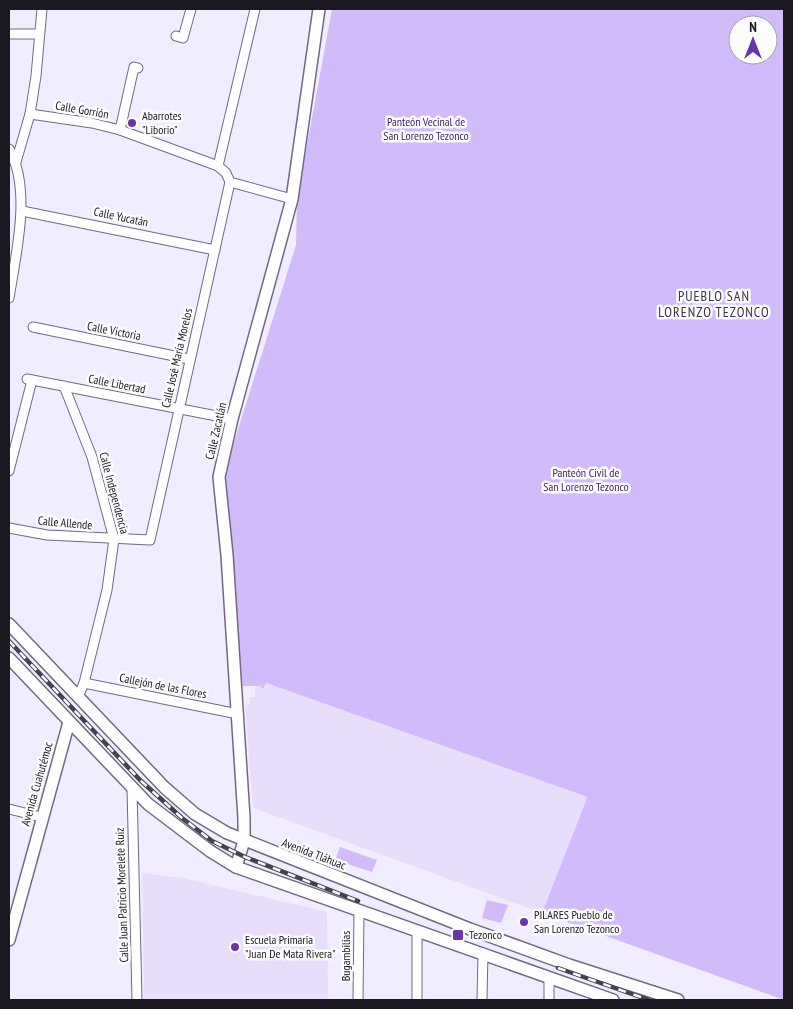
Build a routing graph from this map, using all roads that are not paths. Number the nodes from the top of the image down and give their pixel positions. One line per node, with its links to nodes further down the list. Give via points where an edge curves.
1 (42, 9): 6 (street)
2 (191, 9): 7 (street, via 182,38)
3 (255, 9): 13 (street)
4 (319, 9): 16 (main road, Calle Zacatlán)
5 (9, 34): 6 (street)
6 (40, 34): 9 (street)
7 (176, 36)
8 (138, 68): 10 (street, via 134,67)
9 (30, 114): 10 (street, Calle Gorrión); 12 (street)
10 (120, 130): 13 (street, Calle Gorrión)
11 (9, 149): 12 (street)
12 (16, 162): 17 (street)
13 (218, 166): 14 (street)
14 (230, 182): 16 (street); 19 (street, Calle José María Morelos)
15 (9, 196): 17 (street)
16 (292, 199): 26 (main road, Calle Zacatlán)
17 (20, 200): 18 (street)
18 (22, 211): 19 (street, Calle Yucatán); 20 (street)
19 (215, 250): 23 (street, Calle José María Morelos)
20 (11, 264): 21 (street)
21 (9, 298)
22 (33, 328): 23 (street, Calle Victoria)
23 (190, 359): 25 (street, Calle José María Morelos)
24 (64, 386): 25 (street, Calle Libertad); 27 (street, Calle Libertad, via 30,380); 29 (street, Calle Independencia, via 92,458)
25 (178, 408): 26 (street, Calle Libertad); 30 (street, Calle José María Morelos)
26 (232, 419): 35 (main road, Calle Zacatlán, via 219,477)
27 (9, 471)
28 (9, 528): 29 (street, Calle Allende, via 47,535)
29 (114, 539): 30 (street, Calle Allende); 33 (street, Calle Independencia, via 107,590)
30 (150, 540)
31 (9, 624): 34 (main road, Avenida Tláhuac)
32 (9, 658): 36 (main road)
33 (84, 683): 34 (street, Calle Independencia); 35 (street, Callejón de las Flores)
34 (78, 697): 40 (main road, Avenida Tláhuac, via 164,787 195,814)
35 (238, 714): 40 (main road, Calle Zacatlán)
36 (69, 722): 37 (main road); 39 (main road, Avenida Cuahutémoc)
37 (132, 788): 41 (main road, via 148,804); 47 (street, Calle Juan Patricio Morelete Ruiz)
38 (9, 809): 39 (street)
39 (41, 817): 44 (main road, Avenida Cuahutémoc)
40 (244, 841): 41 (main road, Calle Zacatlán); 53 (main road, Avenida Tláhuac, via 486,935)
41 (236, 867): 42 (main road)
42 (359, 911): 43 (main road); 48 (street, Bugambilias)
43 (417, 930): 45 (main road); 49 (street)
44 (9, 940)
45 (482, 953): 46 (main road); 50 (street)
46 (549, 977): 51 (street); 52 (main road)
47 (137, 1000)
48 (358, 1000)
49 (417, 1000)
50 (482, 1000)
51 (548, 1000)
52 (613, 1000)
53 (678, 1000)

